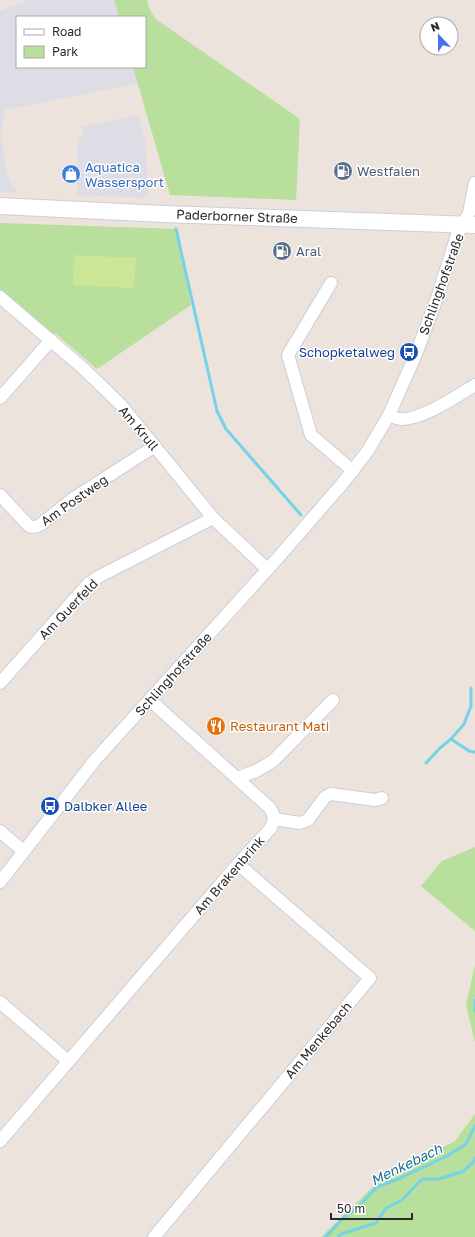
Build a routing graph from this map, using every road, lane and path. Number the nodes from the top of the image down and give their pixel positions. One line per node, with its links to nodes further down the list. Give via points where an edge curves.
1 (475, 183): 3 (street)
2 (0, 206): 3 (main road, Paderborner Straße)
3 (469, 225): 9 (street, Schlinghofstraße, via 457,235 416,354)
4 (331, 283): 11 (street, via 288,355 311,435)
5 (0, 298): 6 (street, Am Krull)
6 (51, 340): 8 (street); 10 (street, Am Krull, via 121,405)
7 (475, 385): 9 (street, via 411,418 402,419)
8 (0, 398)
9 (389, 415): 11 (street, Schlinghofstraße, via 379,434)
10 (155, 446): 12 (street, Am Postweg, via 32,528); 13 (street, Am Krull)
11 (352, 471): 14 (street, Schlinghofstraße)
12 (0, 495)
13 (213, 518): 14 (street, Am Krull); 15 (street, Am Querfeld, via 88,584)
14 (267, 569): 16 (street, Schlinghofstraße)
15 (0, 683)
16 (150, 700): 18 (street); 22 (street, Schlinghofstraße, via 95,760)
17 (334, 700): 18 (street, via 273,761)
18 (237, 778): 20 (street, via 270,808)
19 (382, 798): 20 (street, via 375,800 331,794 325,797 308,820 300,823)
20 (274, 819): 23 (street, Am Brakenbrink, via 270,829)
21 (0, 831): 22 (street)
22 (24, 850): 24 (street, Schlinghofstraße)
23 (238, 864): 26 (street, Am Brakenbrink); 28 (street, Am Menkebach, via 370,978)
24 (0, 882)
25 (0, 1002): 26 (street)
26 (68, 1061): 27 (street, Am Brakenbrink)
27 (0, 1141)
28 (154, 1237)

